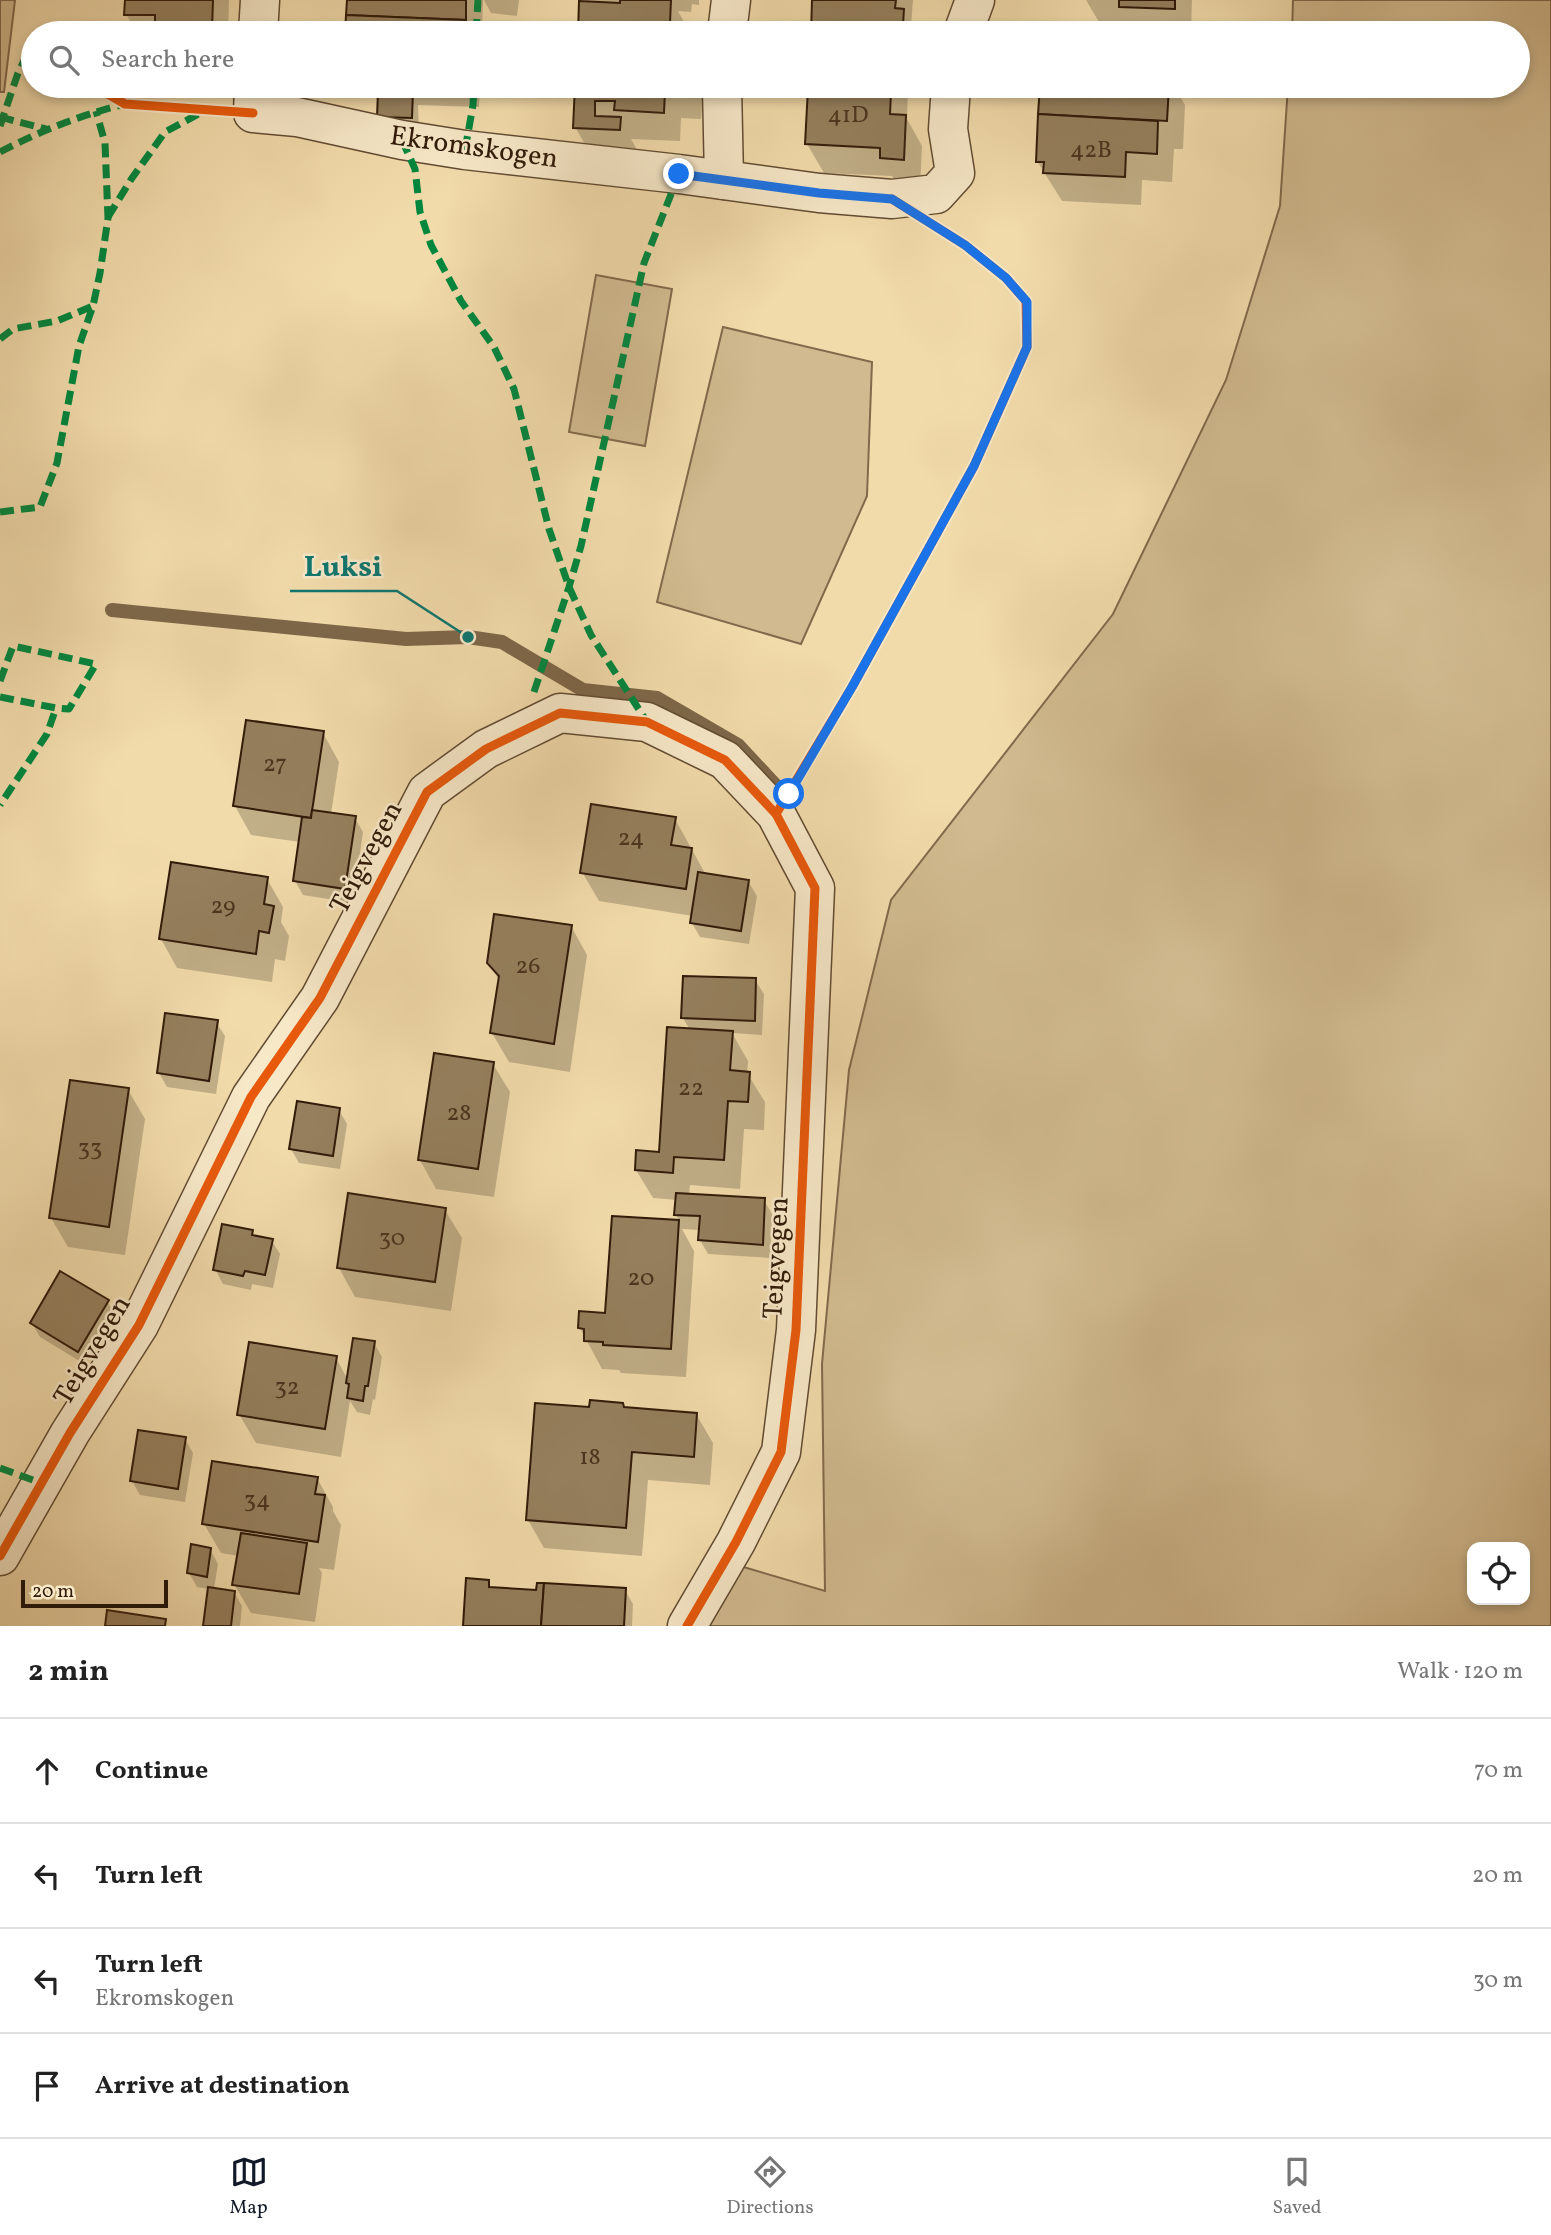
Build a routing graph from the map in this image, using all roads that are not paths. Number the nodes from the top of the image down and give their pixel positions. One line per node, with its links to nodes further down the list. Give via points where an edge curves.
1 (260, 0): 4 (street)
2 (731, 0): 5 (street)
3 (975, 0): 6 (street)
4 (259, 21)
5 (728, 21)
6 (967, 21)
7 (254, 98): 10 (street, Ekromskogen, via 253,113 297,117 402,140)
8 (722, 98): 10 (street)
9 (950, 98): 10 (street, Ekromskogen, via 948,129 955,173 936,194 892,199)
10 (724, 180)
11 (0, 1556): 12 (street, Teigvegen, via 139,1325 251,1097 320,998 427,792 486,749 560,713 647,722 724,760 776,814 815,888 796,1330 781,1452)
12 (687, 1626)

